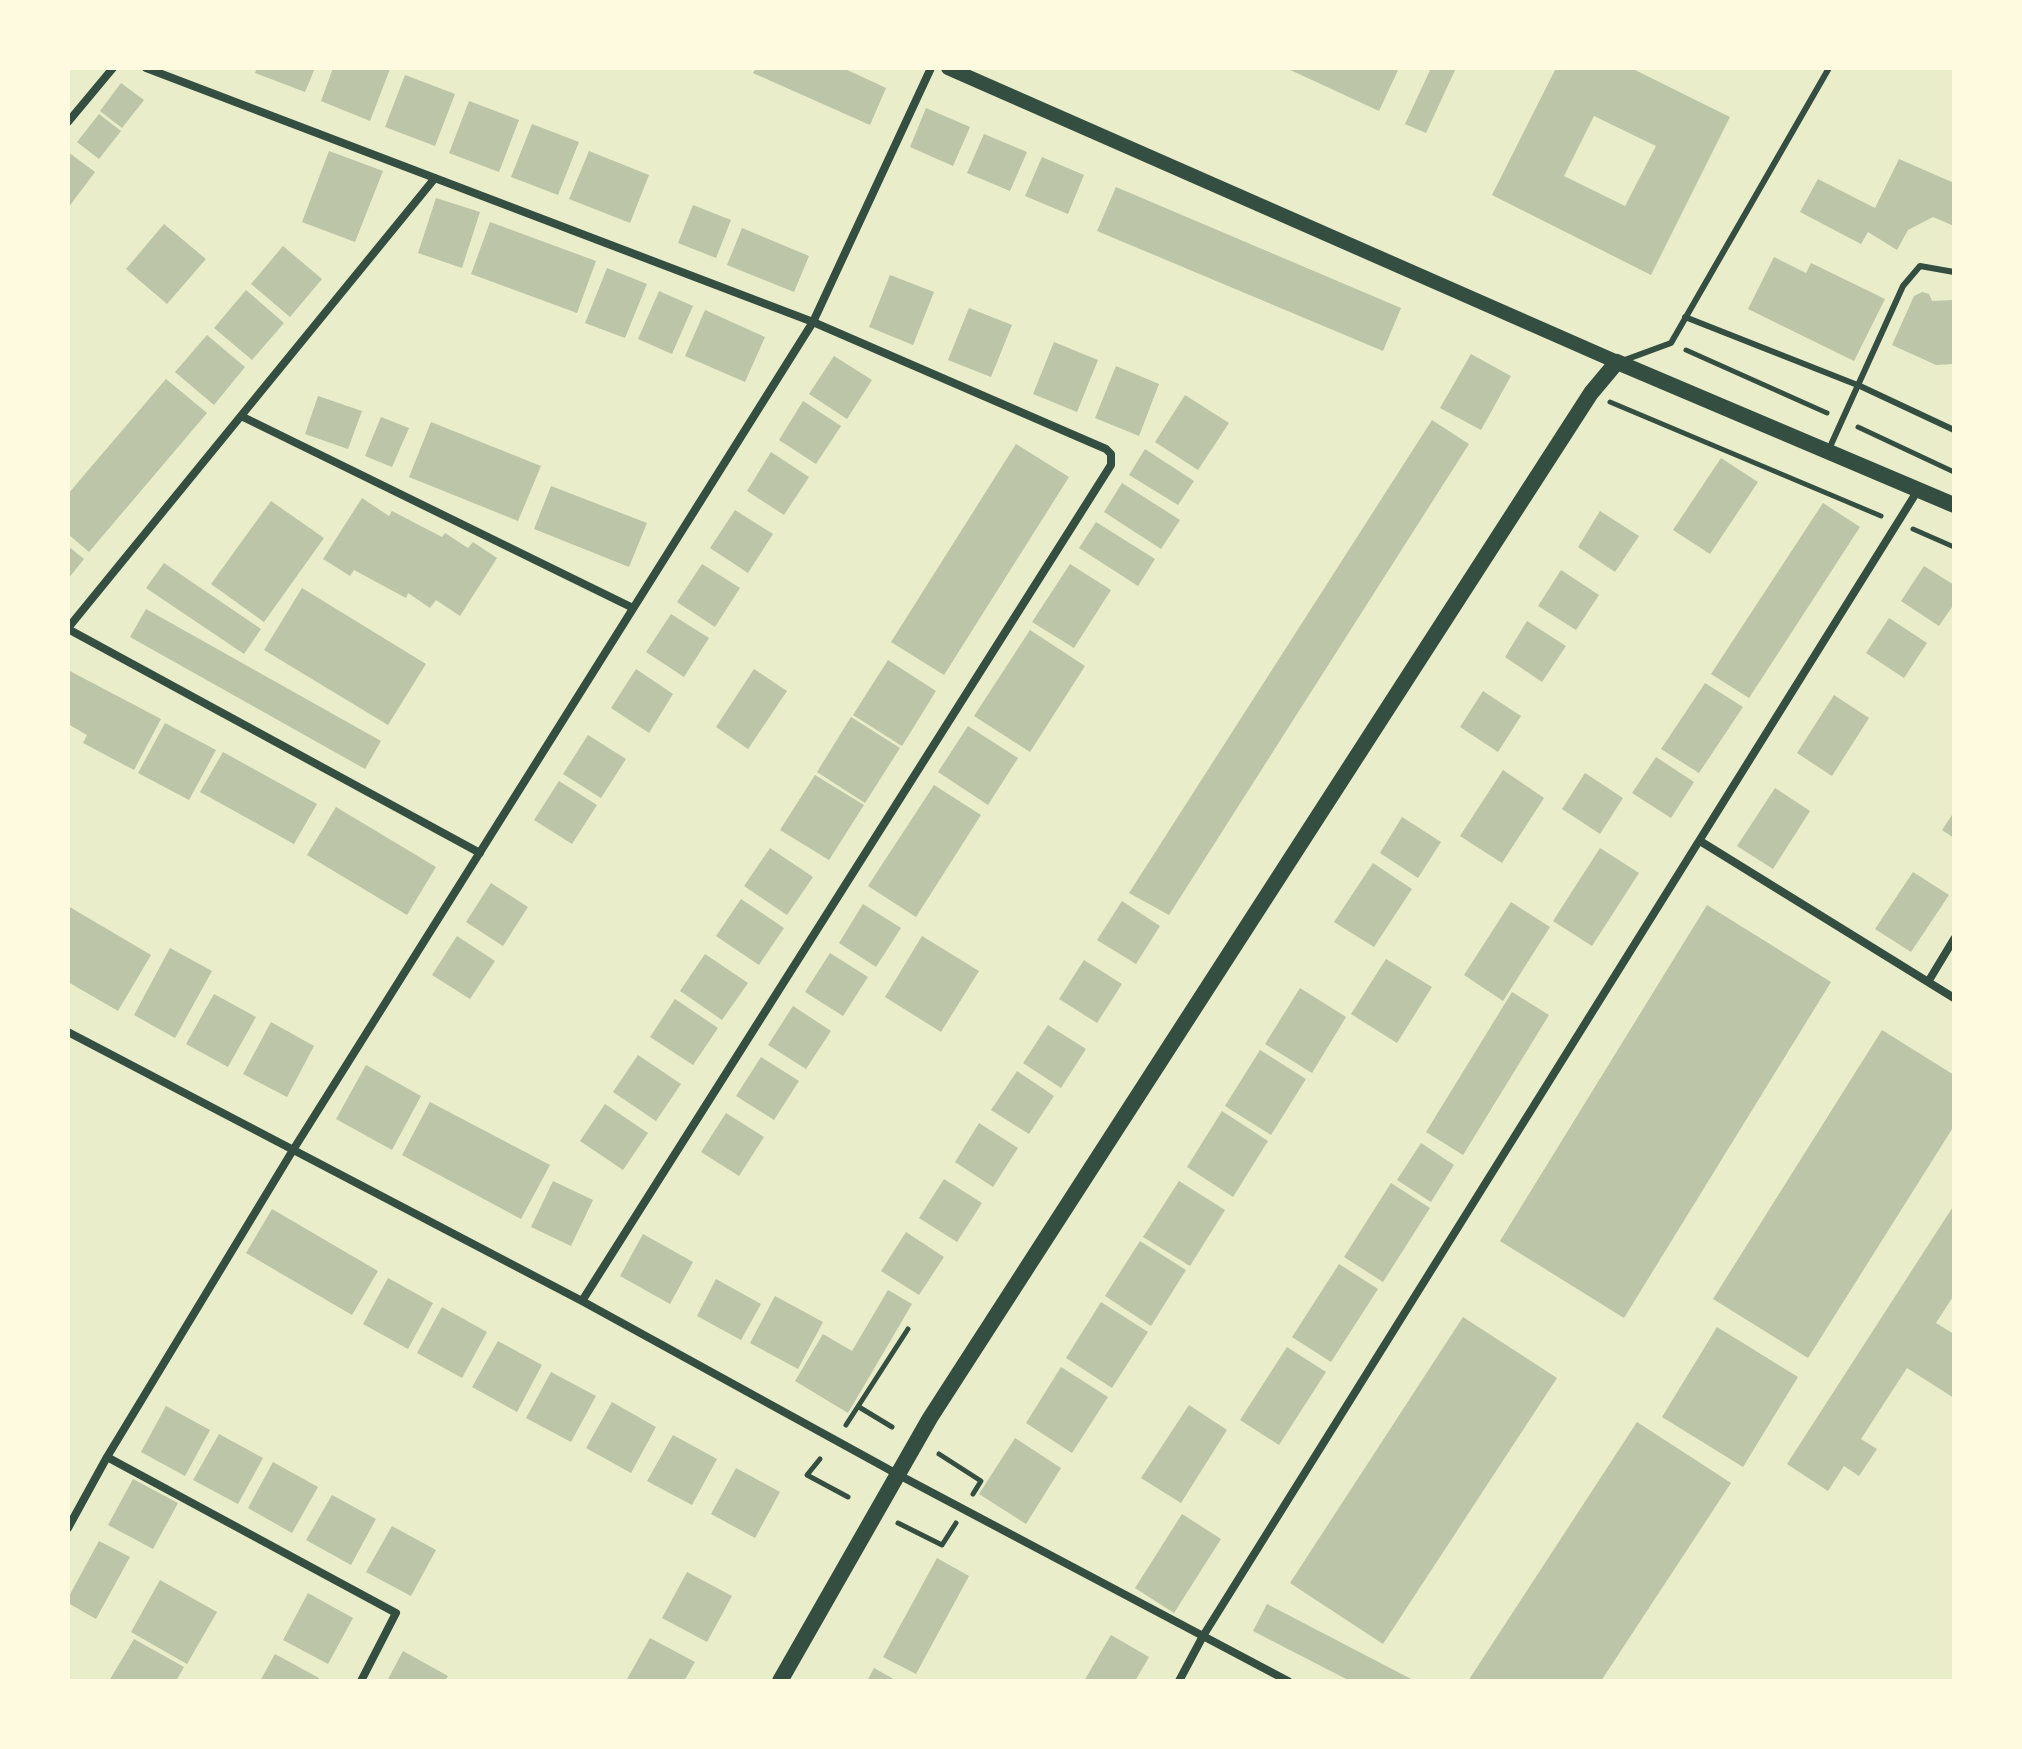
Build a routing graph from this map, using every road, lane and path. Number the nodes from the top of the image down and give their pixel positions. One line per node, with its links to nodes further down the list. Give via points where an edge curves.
1 (113, 68): 6 (street)
2 (146, 68): 7 (street)
3 (931, 68): 10 (street)
4 (948, 68): 12 (street)
5 (1829, 68): 9 (lane)
6 (68, 122)
7 (435, 178): 10 (street); 15 (street)
8 (1954, 272): 13 (lane, via 1920,266 1903,286)
9 (1685, 317): 11 (lane); 13 (lane)
10 (813, 322): 24 (street); 33 (street, via 1106,449 1111,465)
11 (1671, 343): 12 (lane); 16 (path)
12 (1617, 362): 14 (main road); 18 (main road)
13 (1860, 386): 16 (lane); 17 (lane)
14 (1591, 393): 22 (path); 41 (main road)
15 (241, 416): 24 (street); 25 (street)
16 (1844, 421): 18 (lane); 19 (path)
17 (1954, 430)
18 (1828, 451): 20 (main road)
19 (1954, 472)
20 (1918, 490): 21 (main road); 22 (street)
21 (1954, 505)
22 (1897, 522): 23 (path); 26 (street)
23 (1954, 547)
24 (633, 608): 27 (street)
25 (68, 628): 27 (street)
26 (1700, 841): 29 (street); 47 (street)
27 (480, 853): 32 (street)
28 (1954, 939): 29 (street)
29 (1928, 982): 30 (street)
30 (1954, 998)
31 (68, 1032): 32 (street)
32 (293, 1150): 33 (street); 39 (street)
33 (582, 1301): 41 (street)
34 (908, 1329): 35 (path)
35 (859, 1407): 36 (path); 37 (path)
36 (845, 1426)
37 (892, 1427)
38 (939, 1454): 42 (path, via 981,1481)
39 (107, 1457): 46 (street); 48 (street, via 396,1613)
40 (820, 1459): 43 (path, via 807,1475)
41 (897, 1474): 47 (street); 49 (main road)
42 (973, 1495)
43 (848, 1497)
44 (957, 1521): 45 (path, via 942,1545)
45 (898, 1523)
46 (68, 1528)
47 (1203, 1636): 50 (street); 51 (street)
48 (361, 1681)
49 (780, 1681)
50 (1179, 1681)
51 (1288, 1681)

